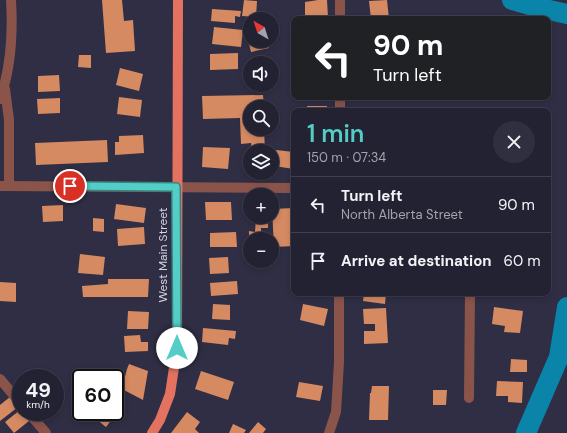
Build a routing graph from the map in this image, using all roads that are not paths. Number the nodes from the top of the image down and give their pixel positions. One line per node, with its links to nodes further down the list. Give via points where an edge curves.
1 (12, 0): 5 (street, via 11,50)
2 (178, 0): 8 (main road, West Main Street)
3 (340, 0): 4 (street)
4 (340, 16)
5 (4, 87): 6 (street); 7 (street, via 9,120)
6 (0, 99)
7 (4, 186): 8 (street)
8 (176, 187): 9 (street); 17 (main road, West Main Street, via 177,348 170,394)
9 (291, 188)
10 (339, 296): 18 (street, via 340,362 336,412)
11 (470, 296): 14 (street)
12 (0, 379): 13 (street)
13 (12, 393)
14 (469, 398)
15 (36, 421): 16 (street)
16 (46, 433)
17 (152, 433)
18 (330, 433)

